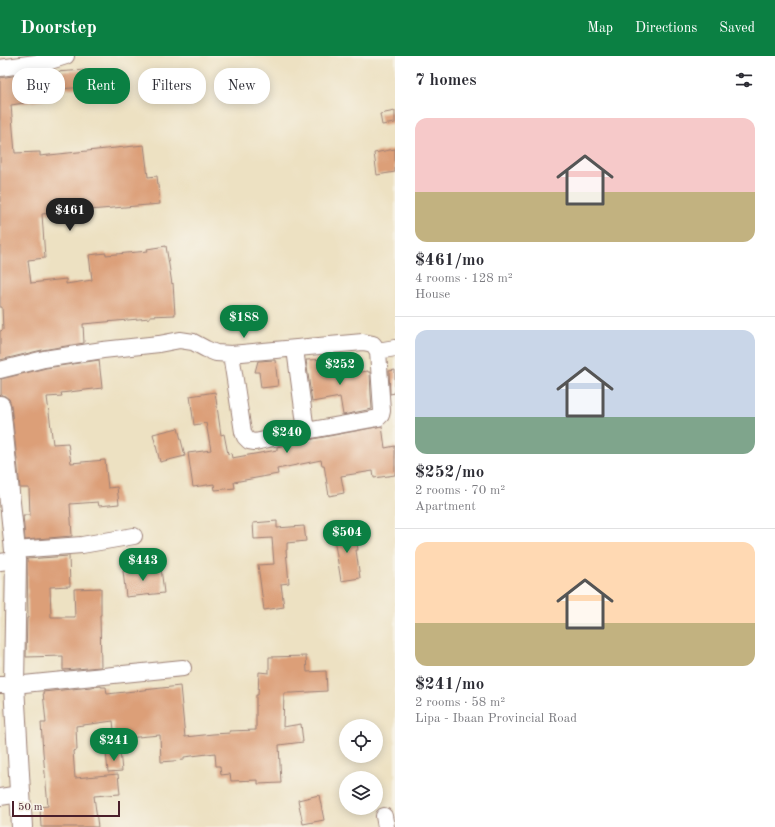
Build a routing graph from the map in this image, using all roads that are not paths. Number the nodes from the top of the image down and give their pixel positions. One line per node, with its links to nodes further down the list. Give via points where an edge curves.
1 (66, 56): 2 (street, via 50,61)
2 (0, 68)
3 (395, 348): 5 (street)
4 (295, 349): 5 (street, via 363,342 373,344); 6 (street); 10 (street)
5 (378, 351): 10 (street, via 381,415 378,418)
6 (231, 354): 7 (street, via 216,353 193,342 180,340 44,359); 10 (street, via 245,438 256,442)
7 (0, 370)
8 (0, 406): 9 (main road)
9 (1, 426): 12 (main road)
10 (306, 431)
11 (134, 536): 12 (street)
12 (10, 557): 14 (main road)
13 (183, 668): 14 (street)
14 (7, 685): 15 (main road)
15 (20, 794): 16 (street); 17 (main road)
16 (0, 797)
17 (22, 827)

